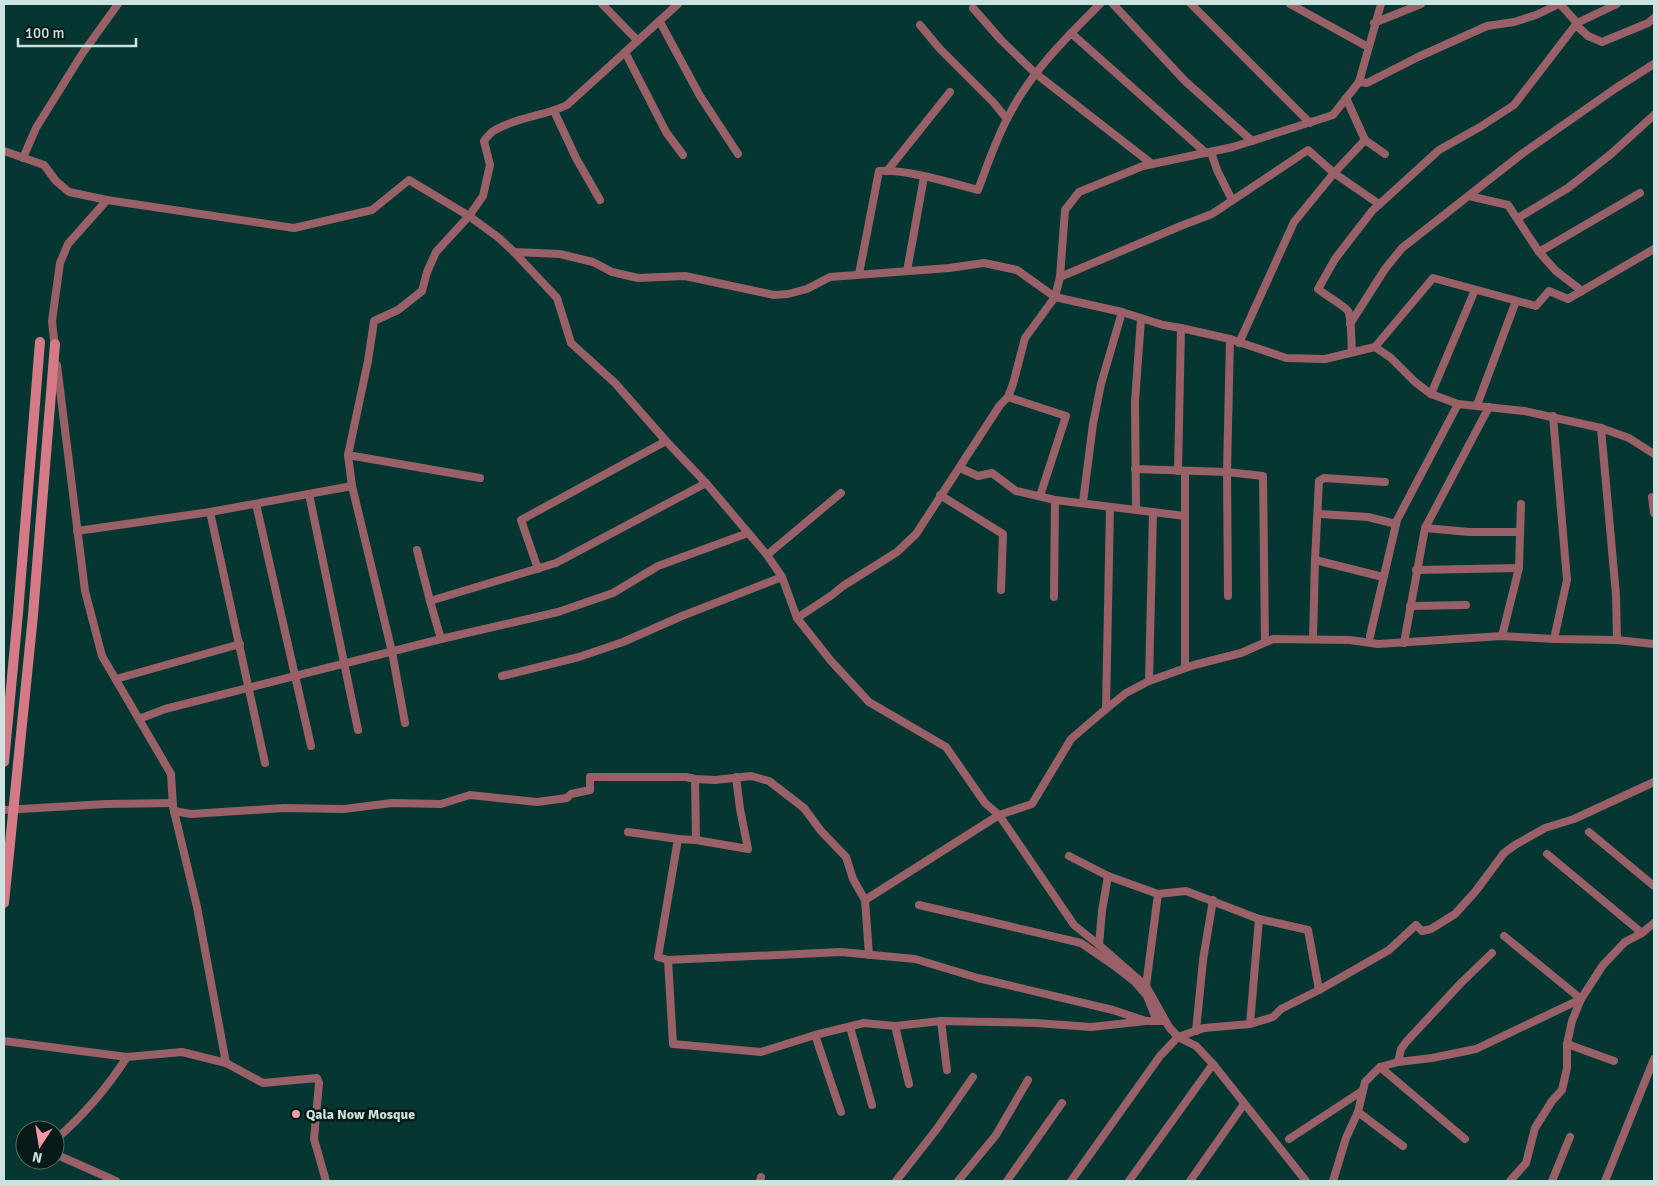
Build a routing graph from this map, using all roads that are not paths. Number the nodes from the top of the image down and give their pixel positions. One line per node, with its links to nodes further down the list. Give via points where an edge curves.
1 (118, 4): 39 (street, via 36,128)
2 (602, 4): 20 (street)
3 (678, 4): 15 (street)
4 (1100, 4): 19 (street)
5 (1113, 4): 33 (street, via 1185,81)
6 (1191, 4): 31 (street)
7 (1290, 4): 21 (street)
8 (1372, 4): 12 (street)
9 (1421, 4): 16 (street)
10 (1559, 4): 17 (street); 25 (street, via 1514,22 1487,26 1367,83)
11 (1618, 4): 17 (street)
12 (1380, 5): 16 (street)
13 (973, 8): 24 (street)
14 (1654, 18): 17 (street, via 1602,42 1588,36)
15 (660, 22): 20 (street); 36 (street, via 700,96)
16 (1374, 23): 21 (street)
17 (1577, 24): 49 (street, via 1514,105 1440,150)
18 (920, 25): 30 (street)
19 (1071, 33): 24 (street); 35 (street)
20 (637, 40): 22 (street)
21 (1368, 47): 25 (street)
22 (626, 52): 28 (street, via 567,105); 38 (street, via 666,132)
23 (1654, 64): 45 (street, via 1523,153)
24 (1035, 73): 30 (street); 40 (street)
25 (1359, 82): 27 (street)
26 (950, 92): 41 (street)
27 (1346, 98): 31 (street, via 1333,115); 32 (street)
28 (554, 111): 47 (street); 50 (street, via 494,130 484,141 490,166 483,196)
29 (1654, 115): 51 (street, via 1568,188)
30 (1007, 118): 43 (street, via 978,190)
31 (1310, 123): 33 (street)
32 (1366, 140): 37 (street); 42 (street)
33 (1252, 141): 35 (street)
34 (4, 151): 39 (street)
35 (1208, 152): 40 (street); 48 (street)
36 (738, 154)
37 (1385, 154)
38 (683, 155)
39 (23, 158): 46 (street, via 44,166 69,192)
40 (1152, 164): 57 (street, via 1079,192 1065,210)
41 (887, 170): 43 (street); 56 (street, via 879,171)
42 (1334, 173): 48 (street, via 1308,150); 49 (street); 68 (street, via 1294,222)
43 (924, 177): 55 (street)
44 (1640, 192): 54 (street)
45 (1469, 196): 51 (street, via 1508,205); 64 (street, via 1402,248)
46 (107, 200): 50 (street, via 294,228 372,210 409,180); 69 (street, via 68,244 60,263 52,321)
47 (600, 200)
48 (1232, 200): 57 (street, via 1212,214)
49 (1379, 204): 64 (street, via 1335,259 1318,289 1345,307)
50 (469, 216): 53 (street); 81 (street, via 436,252 422,291 398,310 374,321)
51 (1518, 218): 54 (street)
52 (1654, 249): 59 (street)
53 (514, 252): 56 (street, via 560,254 638,278 685,276 774,295 808,289 830,278); 79 (street, via 556,298 571,343 615,383)
54 (1539, 252): 59 (street, via 1556,271)
55 (907, 271): 56 (street); 60 (street, via 984,263 1017,270)
56 (859, 274)
57 (1060, 277): 60 (street)
58 (1475, 290): 61 (street); 70 (street, via 1433,278); 72 (street)
59 (1582, 291): 61 (street, via 1568,299 1549,291 1536,306)
60 (1055, 297): 62 (street); 73 (street, via 1025,338)
61 (1516, 301): 75 (street)
62 (1122, 312): 63 (street); 96 (street, via 1101,384)
63 (1141, 319): 65 (street); 83 (street, via 1135,401)
64 (1350, 324): 71 (street)
65 (1182, 328): 66 (street); 84 (street)
66 (1230, 339): 68 (street); 85 (street)
67 (40, 342): 149 (main road)
68 (1239, 343): 71 (street, via 1301,360 1324,359)
69 (55, 344): 108 (street); 155 (main road, via 33,615)
70 (1375, 347): 71 (street); 72 (street)
71 (1352, 352)
72 (1431, 394): 74 (street)
73 (1008, 397): 82 (street); 93 (street, via 1066,416)
74 (1458, 404): 75 (street); 106 (street)
75 (1477, 406): 76 (street)
76 (1489, 407): 77 (street); 107 (street)
77 (1552, 416): 78 (street); 130 (street, via 1566,580)
78 (1601, 428): 80 (street, via 1629,438); 131 (street)
79 (666, 441): 88 (street); 115 (street, via 520,520)
80 (1654, 454)
81 (348, 455): 86 (street); 89 (street)
82 (960, 468): 92 (street); 93 (street, via 978,476 992,473 1016,491)
83 (1135, 469): 84 (street); 100 (street)
84 (1181, 471): 85 (street); 105 (street)
85 (1227, 472): 120 (street); 132 (street, via 1261,474 1264,478)
86 (480, 478)
87 (1385, 482): 113 (street, via 1324,478 1319,481)
88 (706, 483): 110 (street); 115 (street, via 556,563)
89 (352, 486): 91 (street); 136 (street)
90 (841, 493): 112 (street)
91 (309, 494): 97 (street); 137 (street)
92 (940, 495): 119 (street, via 1003,534); 125 (street, via 916,534 897,552)
93 (1040, 496): 95 (street)
94 (1652, 497): 103 (street)
95 (1055, 500): 96 (street); 121 (street)
96 (1083, 502): 99 (street)
97 (256, 504): 101 (street); 140 (street)
98 (1521, 504): 109 (street)
99 (1110, 507): 100 (street); 144 (street)
100 (1136, 510): 102 (street)
101 (210, 512): 108 (street); 134 (street)
102 (1153, 512): 105 (street); 142 (street)
103 (1654, 513)
104 (1320, 514): 106 (street, via 1368,516)
105 (1185, 516): 138 (street)
106 (1396, 524): 118 (street)
107 (1425, 528): 109 (street); 116 (street)
108 (77, 531): 141 (street, via 88,601 102,656)
109 (1520, 532): 114 (street)
110 (748, 533): 112 (street); 128 (street, via 658,566 613,593 567,609)
111 (417, 550): 122 (street)
112 (767, 554): 117 (street)
113 (1315, 560): 118 (street); 129 (street)
114 (1519, 568): 116 (street); 127 (street)
115 (538, 569): 122 (street)
116 (1416, 570): 124 (street)
117 (782, 577): 125 (street); 139 (street, via 623,642 579,657)
118 (1383, 577): 126 (street)
119 (1001, 590)
120 (1228, 596)
121 (1054, 597)
122 (430, 601): 128 (street)
123 (1466, 605): 124 (street)
124 (1410, 606): 133 (street)
125 (797, 618): 156 (street, via 869,702 946,747 985,803)
126 (1370, 636)
127 (1502, 636): 130 (street); 133 (street)
128 (441, 639): 136 (street)
129 (1313, 639): 132 (street); 133 (street)
130 (1554, 639): 131 (street)
131 (1617, 640): 135 (street)
132 (1265, 642): 138 (street, via 1241,653)
133 (1404, 643)
134 (240, 644): 141 (street); 143 (street)
135 (1654, 644)
136 (392, 652): 137 (street); 146 (street)
137 (345, 664): 140 (street); 147 (street)
138 (1184, 668): 142 (street)
139 (502, 676)
140 (296, 677): 143 (street); 148 (street)
141 (116, 679): 145 (street)
142 (1149, 681): 144 (street)
143 (250, 688): 145 (street, via 164,709); 150 (street)
144 (1106, 709): 156 (street, via 1071,740 1032,804)
145 (139, 719): 154 (street, via 171,774)
146 (405, 723)
147 (358, 730)
148 (311, 746)
149 (4, 762)
150 (265, 763)
151 (736, 777): 152 (street); 160 (street, via 748,849); 166 (street, via 751,776 769,781 804,808 846,857)
152 (695, 779): 154 (street, via 590,777 590,790 566,798 537,802 470,795 441,804 392,803 344,809 284,808 191,814); 160 (street)
153 (1654, 782): 181 (street, via 1574,819 1545,828 1516,845 1504,853 1455,914 1431,929 1422,931 1416,925 1389,950)
154 (173, 807): 155 (street, via 106,804); 198 (street, via 197,907)
155 (9, 810): 168 (main road)
156 (999, 815): 166 (street); 172 (street, via 1074,925)
157 (628, 832): 159 (street)
158 (1589, 832): 164 (street)
159 (678, 839): 160 (street); 179 (street, via 658,957)
160 (696, 840)
161 (1547, 854): 173 (street)
162 (1069, 856): 163 (street)
163 (1108, 876): 165 (street); 176 (street)
164 (1654, 886)
165 (1158, 894): 167 (street, via 1186,891); 180 (street)
166 (865, 900): 178 (street)
167 (1212, 900): 170 (street); 189 (street)
168 (4, 903)
169 (919, 905): 175 (street)
170 (1259, 919): 181 (street, via 1308,930); 186 (street)
171 (1654, 923): 173 (street)
172 (1085, 933): 175 (street); 176 (street)
173 (1642, 933): 182 (street, via 1625,942 1602,965)
174 (1504, 936): 182 (street)
175 (1081, 944): 185 (street, via 1134,981 1148,996)
176 (1099, 944): 180 (street)
177 (1492, 953): 197 (street, via 1406,1042)
178 (869, 954): 179 (street, via 841,952); 184 (street, via 915,959)
179 (668, 960): 190 (street, via 673,1044 761,1052)
180 (1146, 986): 185 (street)
181 (1320, 990): 186 (street, via 1281,1009 1274,1017)
182 (1581, 999): 193 (street); 197 (street, via 1476,1049)
183 (941, 1021): 184 (street, via 1091,1027); 187 (street); 201 (street)
184 (1146, 1021): 185 (street)
185 (1161, 1021): 191 (street)
186 (1250, 1024): 189 (street)
187 (895, 1026): 188 (street, via 864,1023); 204 (street)
188 (850, 1027): 190 (street); 208 (street)
189 (1196, 1031): 191 (street)
190 (815, 1036): 209 (street)
191 (1178, 1037): 199 (street, via 1196,1046); 222 (street, via 1160,1056)
192 (4, 1041): 194 (street)
193 (1567, 1044): 196 (street); 227 (street, via 1567,1068 1562,1090 1535,1128 1526,1163)
194 (127, 1057): 198 (street, via 182,1052); 211 (street, via 105,1088)
195 (1654, 1060): 229 (street)
196 (1614, 1061)
197 (1398, 1062): 200 (street)
198 (226, 1063): 218 (street, via 263,1083 317,1078 314,1139)
199 (1213, 1064): 207 (street); 223 (street)
200 (1380, 1067): 205 (street, via 1365,1082); 214 (street)
201 (947, 1070)
202 (973, 1077): 219 (street)
203 (1028, 1080): 220 (street, via 996,1135)
204 (909, 1084)
205 (1362, 1091): 210 (street); 213 (street)
206 (1062, 1103): 221 (street)
207 (1244, 1104): 224 (street); 225 (street)
208 (872, 1105)
209 (841, 1112)
210 (1358, 1112): 215 (street); 226 (street)
211 (65, 1132)
212 (1570, 1137): 228 (street)
213 (1289, 1139)
214 (1465, 1139)
215 (1404, 1146)
216 (65, 1158): 217 (street)
217 (116, 1181)
218 (326, 1181)
219 (896, 1181)
220 (958, 1181)
221 (1007, 1181)
222 (1071, 1181)
223 (1129, 1181)
224 (1190, 1181)
225 (1306, 1181)
226 (1333, 1181)
227 (1510, 1181)
228 (1552, 1181)
229 (1606, 1181)

